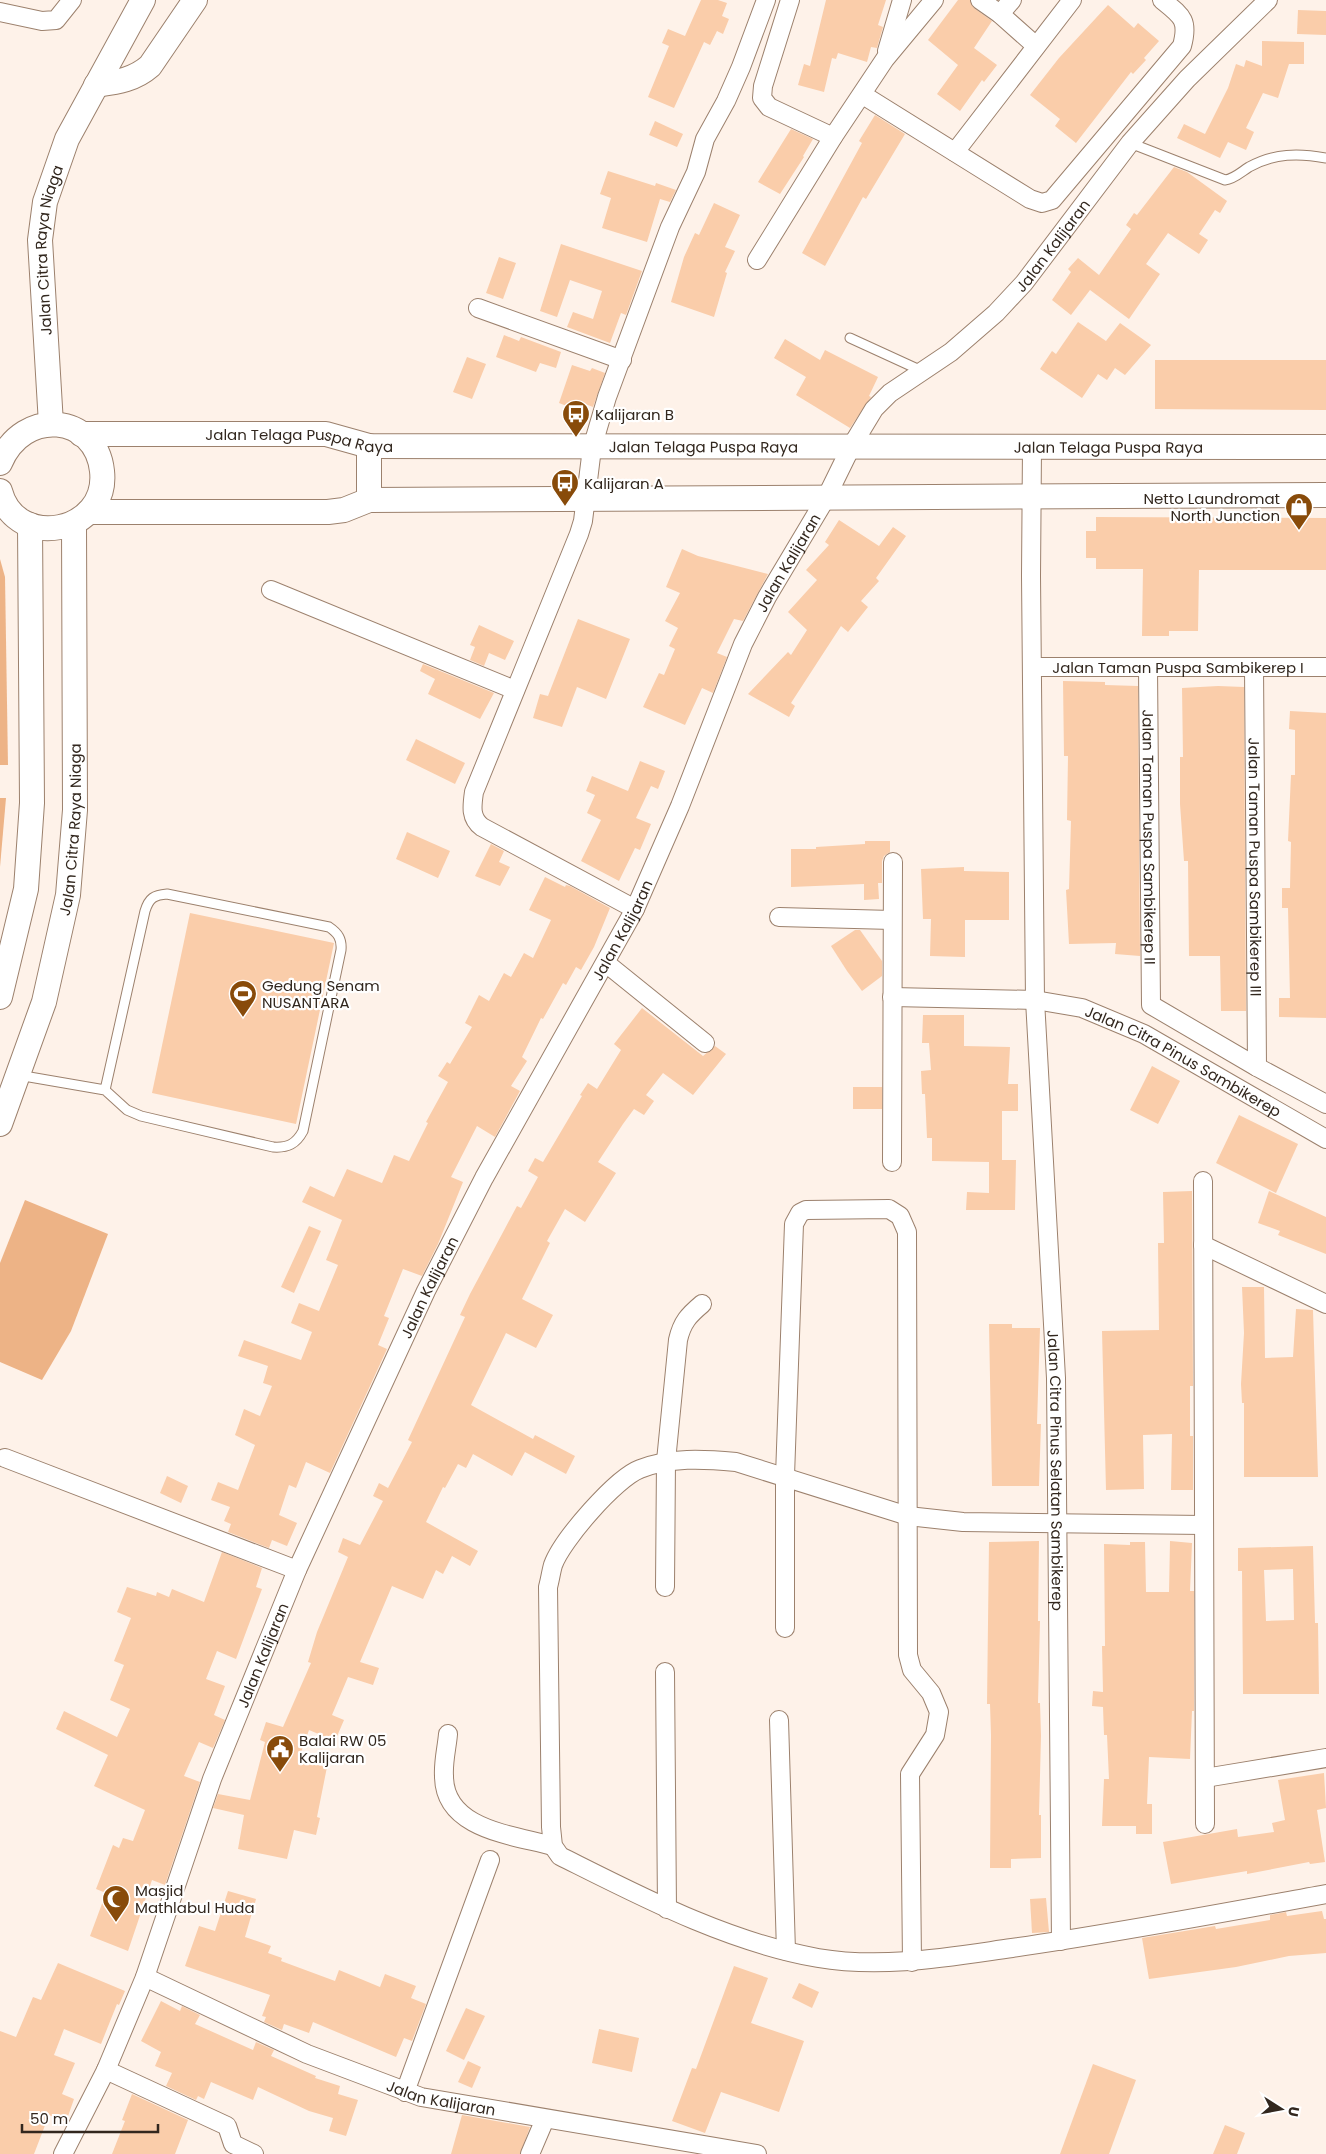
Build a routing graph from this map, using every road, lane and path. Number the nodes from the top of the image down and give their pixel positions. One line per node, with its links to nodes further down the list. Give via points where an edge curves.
1 (72, 0): 13 (street, via 56,20)
2 (143, 0): 17 (main road, Jalan Citra Raya Niaga)
3 (195, 0): 17 (main road, via 150,66 141,74 128,80)
4 (766, 0): 26 (street, via 741,67 705,139 696,172 670,227)
5 (790, 0): 19 (street, via 762,98 769,107)
6 (902, 0): 16 (street)
7 (934, 0): 16 (street)
8 (980, 0): 14 (street)
9 (1012, 0): 14 (street)
10 (1072, 0): 15 (street)
11 (1162, 0): 21 (street, via 1185,23 1182,46 1052,200 1042,203 1030,199)
12 (1268, 0): 20 (street, Jalan Kalijaran, via 1187,79)
13 (0, 12)
14 (1000, 14): 15 (street)
15 (1036, 46): 21 (street)
16 (885, 59): 18 (street)
17 (96, 85): 28 (main road, Jalan Citra Raya Niaga, via 67,138 45,202 40,240)
18 (863, 95): 19 (street); 21 (street)
19 (833, 137): 23 (street)
20 (1130, 143): 22 (lane, via 1225,180 1278,156 1301,154); 27 (street, Jalan Kalijaran, via 1024,283 952,352)
21 (955, 152)
22 (1326, 158)
23 (757, 260)
24 (478, 308): 26 (street)
25 (850, 338): 27 (lane)
26 (622, 360): 35 (street)
27 (922, 371): 32 (street, Jalan Kalijaran, via 890,393 874,409)
28 (51, 424): 29 (main road); 30 (main road)
29 (81, 434): 31 (main road, Jalan Telaga Puspa Raya, via 326,434); 43 (main road, via 95,450 102,471 102,486 97,500)
30 (7, 438): 36 (main road)
31 (369, 446): 35 (main road, Jalan Telaga Puspa Raya); 42 (main road)
32 (851, 447): 33 (main road, Jalan Telaga Puspa Raya); 35 (main road, Jalan Telaga Puspa Raya); 40 (street, Jalan Kalijaran)
33 (1032, 447): 34 (main road, Jalan Telaga Puspa Raya); 39 (street, Jalan Citra Pinus Selatan Sambikerep)
34 (1326, 447)
35 (592, 448): 41 (street)
36 (0, 463)
37 (0, 491): 44 (main road)
38 (1326, 495): 39 (main road)
39 (1031, 497): 40 (main road); 46 (street, Jalan Citra Pinus Selatan Sambikerep)
40 (826, 498): 41 (main road); 52 (street, Jalan Kalijaran, via 743,644)
41 (585, 499): 42 (main road); 50 (street, via 583,521 573,549)
42 (369, 500): 43 (main road, via 344,510 328,512)
43 (81, 518): 44 (main road, via 60,528 44,529); 61 (main road, Jalan Citra Raya Niaga, via 75,810 68,895 44,1002)
44 (16, 521): 56 (main road, via 32,803 26,889)
45 (271, 590): 50 (street)
46 (1032, 667): 48 (street, Jalan Taman Puspa Sambikerep I); 58 (street, Jalan Citra Pinus Selatan Sambikerep)
47 (1326, 667): 49 (street, Jalan Taman Puspa Sambikerep I)
48 (1148, 668): 49 (street, Jalan Taman Puspa Sambikerep I); 60 (street, Jalan Taman Puspa Sambikerep II, via 1151,1005)
49 (1254, 668): 60 (street, Jalan Taman Puspa Sambikerep III)
50 (515, 690): 52 (street, via 474,792 472,806 476,822)
51 (894, 862): 54 (street)
52 (636, 909): 55 (street, Jalan Kalijaran)
53 (779, 917): 54 (street)
54 (892, 920): 57 (street)
55 (607, 964): 59 (street); 77 (street, Jalan Kalijaran, via 484,1178 426,1292)
56 (0, 997)
57 (892, 997): 58 (street, Jalan Citra Pinus Sambikerep); 66 (street)
58 (1035, 1000): 65 (street, Jalan Citra Pinus Sambikerep, via 1082,1008 1144,1034); 75 (street, Jalan Citra Pinus Selatan Sambikerep, via 1054,1348)
59 (705, 1043)
60 (1257, 1067): 63 (street)
61 (18, 1075): 62 (lane); 64 (main road, Jalan Citra Raya Niaga)
62 (104, 1090): 62 (lane, via 145,911 153,896 167,894 329,927 339,936 341,950 303,1131 291,1146 273,1147 141,1116 127,1110)
63 (1326, 1104)
64 (0, 1124)
65 (1326, 1139)
66 (892, 1162)
67 (1203, 1182): 68 (street)
68 (1203, 1245): 70 (street); 76 (street)
69 (702, 1304): 72 (street, via 686,1317 680,1332)
70 (1326, 1304)
71 (5, 1458): 77 (street)
72 (666, 1461): 73 (street, via 706,1459 736,1462); 78 (street); 86 (street, via 629,1474 590,1512 553,1564 548,1587 550,1828)
73 (785, 1476): 74 (street); 74 (street, via 796,1218 800,1213 815,1209 889,1209 900,1216 907,1232); 79 (street)
74 (908, 1516): 75 (street, via 963,1522); 92 (street, via 908,1655 912,1670 931,1693 939,1712 935,1735 910,1774)
75 (1057, 1523): 76 (street); 90 (street, Jalan Citra Pinus Selatan Sambikerep)
76 (1204, 1525): 84 (street)
77 (297, 1570): 93 (street, Jalan Kalijaran, via 212,1779)
78 (665, 1587)
79 (785, 1628)
80 (665, 1672): 89 (street)
81 (779, 1720): 91 (street)
82 (448, 1734): 86 (street, via 444,1777 448,1798 456,1810 472,1822)
83 (1326, 1758): 84 (street)
84 (1205, 1778): 85 (street)
85 (1205, 1824)
86 (553, 1846): 89 (street, via 560,1856)
87 (490, 1860): 95 (street)
88 (1326, 1894): 90 (street)
89 (667, 1909): 91 (street)
90 (1061, 1941): 92 (street)
91 (786, 1951): 92 (street, via 846,1962)
92 (912, 1962)
93 (145, 1977): 94 (street, Jalan Kalijaran); 95 (street, Jalan Kalijaran, via 307,2054)
94 (106, 2070): 97 (street, Jalan Kalijaran); 98 (street, via 227,2126 234,2144)
95 (406, 2092): 96 (street, Jalan Kalijaran)
96 (545, 2119): 99 (street); 100 (street, Jalan Kalijaran)
97 (63, 2154)
98 (254, 2154)
99 (530, 2154)
100 (756, 2154)

